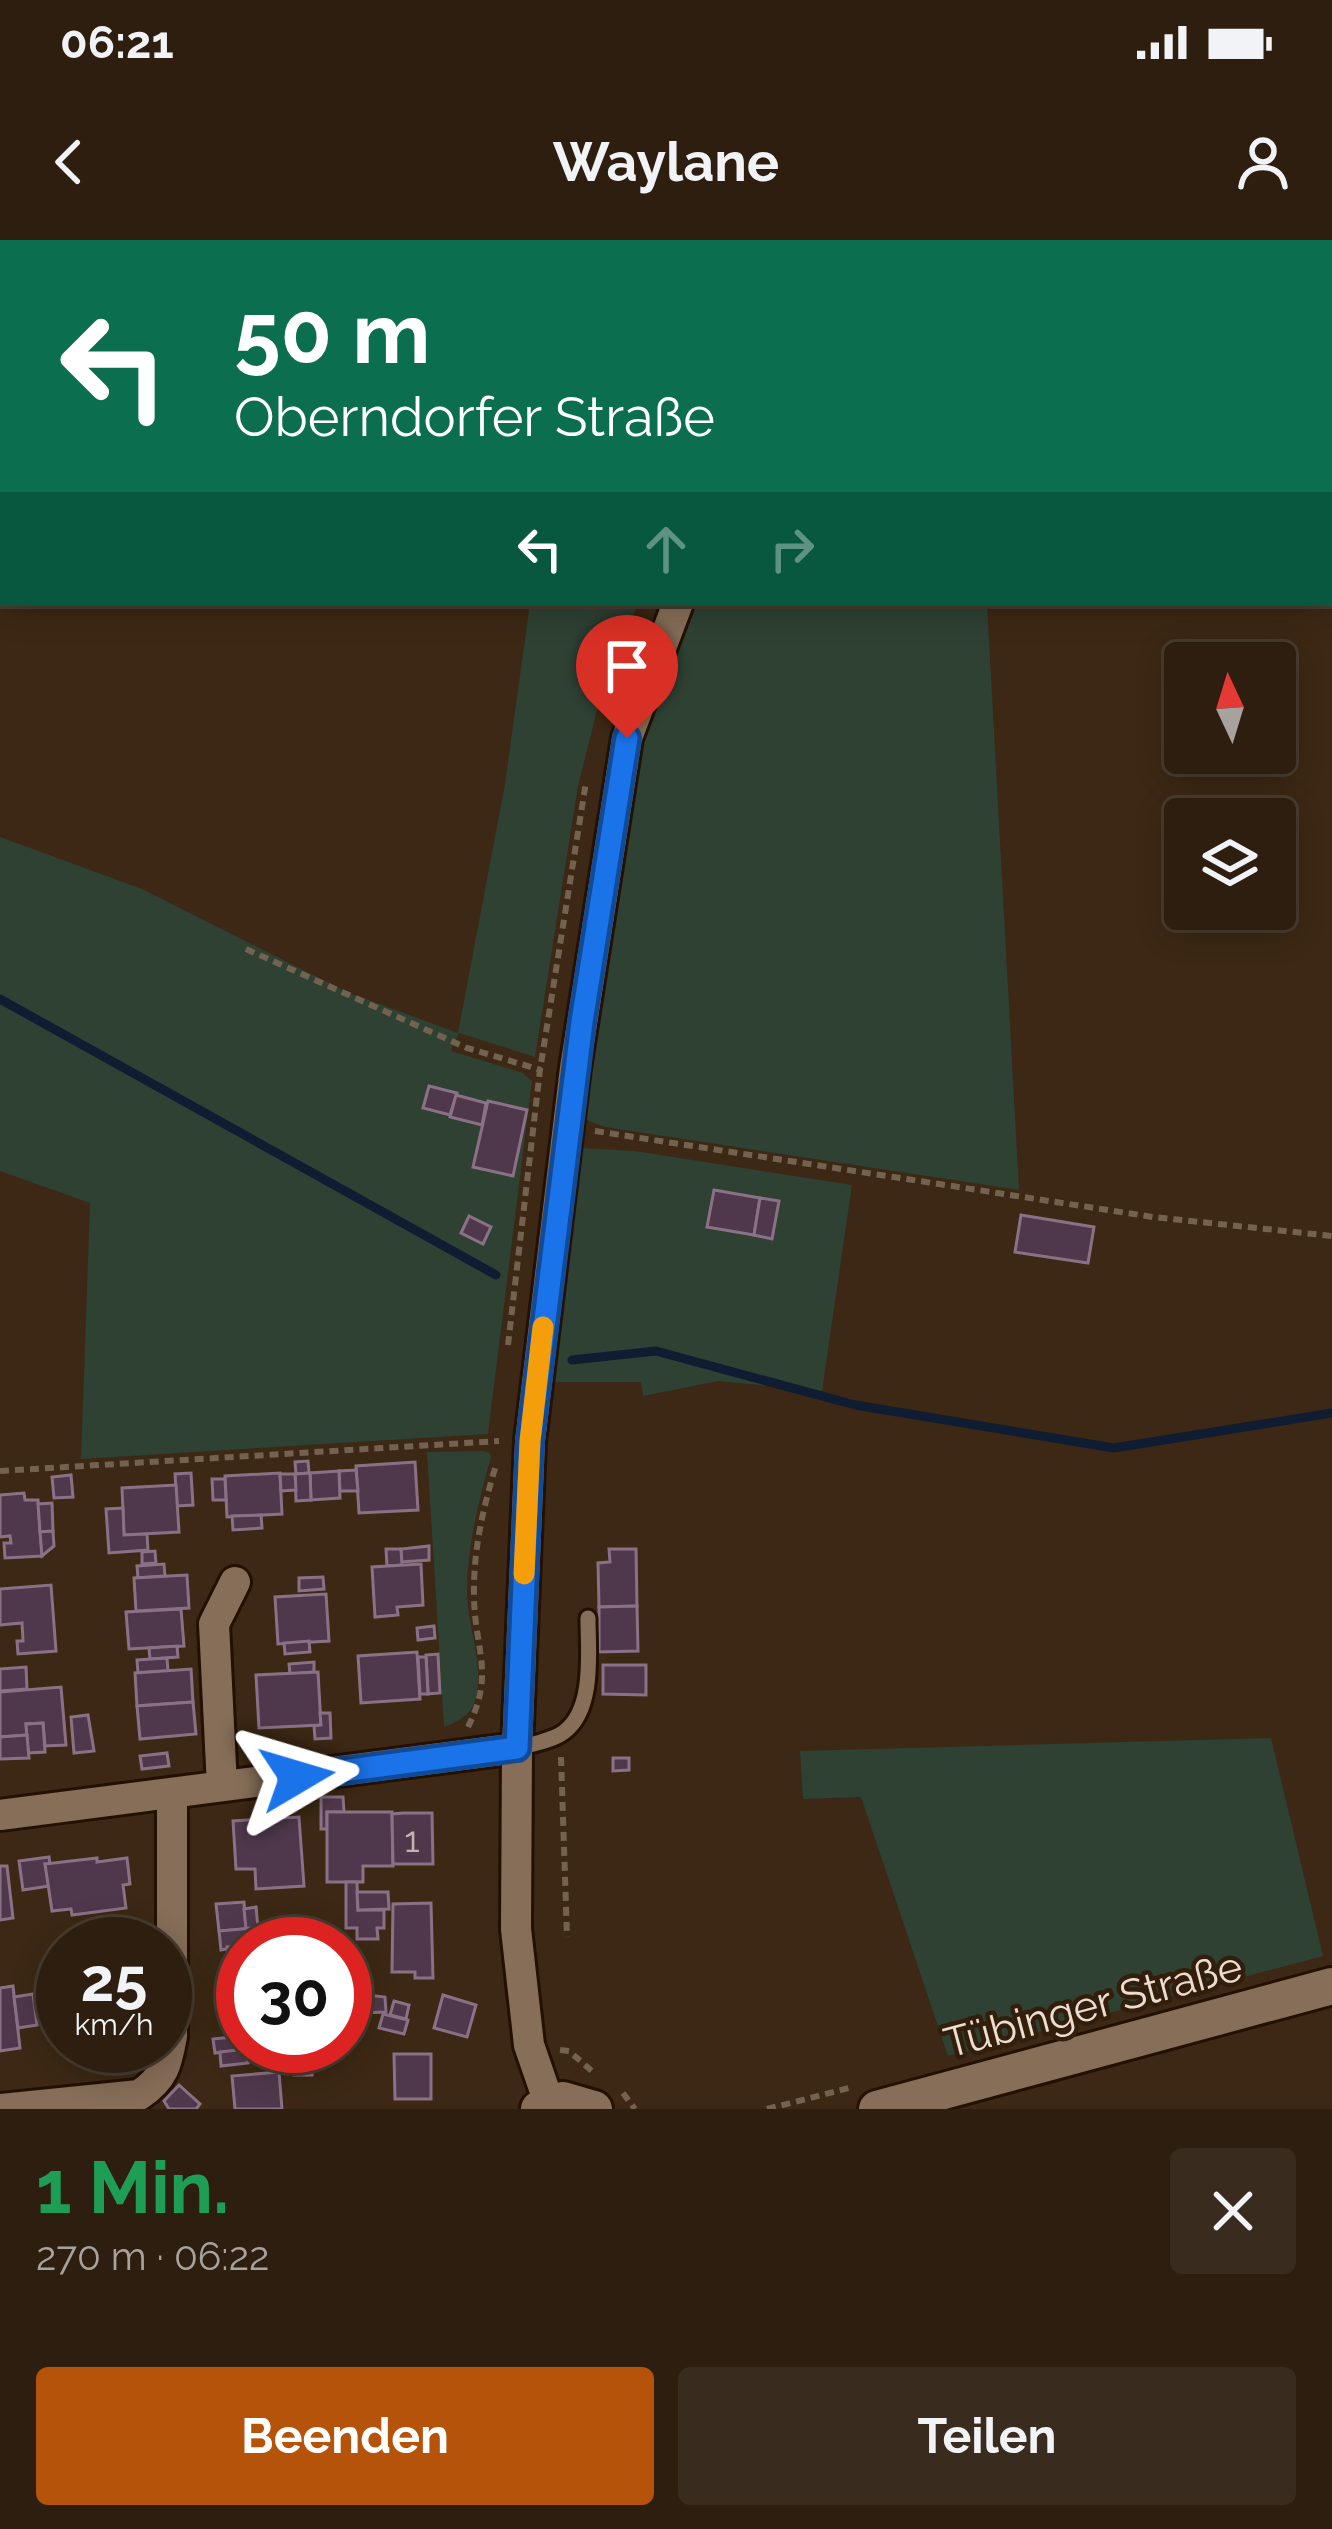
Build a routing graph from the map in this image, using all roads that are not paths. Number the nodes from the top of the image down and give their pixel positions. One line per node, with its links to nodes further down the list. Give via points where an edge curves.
1 (677, 606): 4 (street, via 627,738 595,930 530,1441)
2 (235, 1582): 5 (street, via 214,1624)
3 (588, 1618): 4 (lane, via 588,1672 573,1723 560,1736)
4 (517, 1748): 5 (street); 9 (street, via 516,1929)
5 (222, 1786): 6 (street)
6 (172, 1793): 7 (street); 10 (street, via 166,2069 139,2095)
7 (0, 1815)
8 (1332, 1985): 12 (street, Tübinger Straße)
9 (544, 2106): 11 (street)
10 (0, 2109)
11 (595, 2109)
12 (877, 2109)

